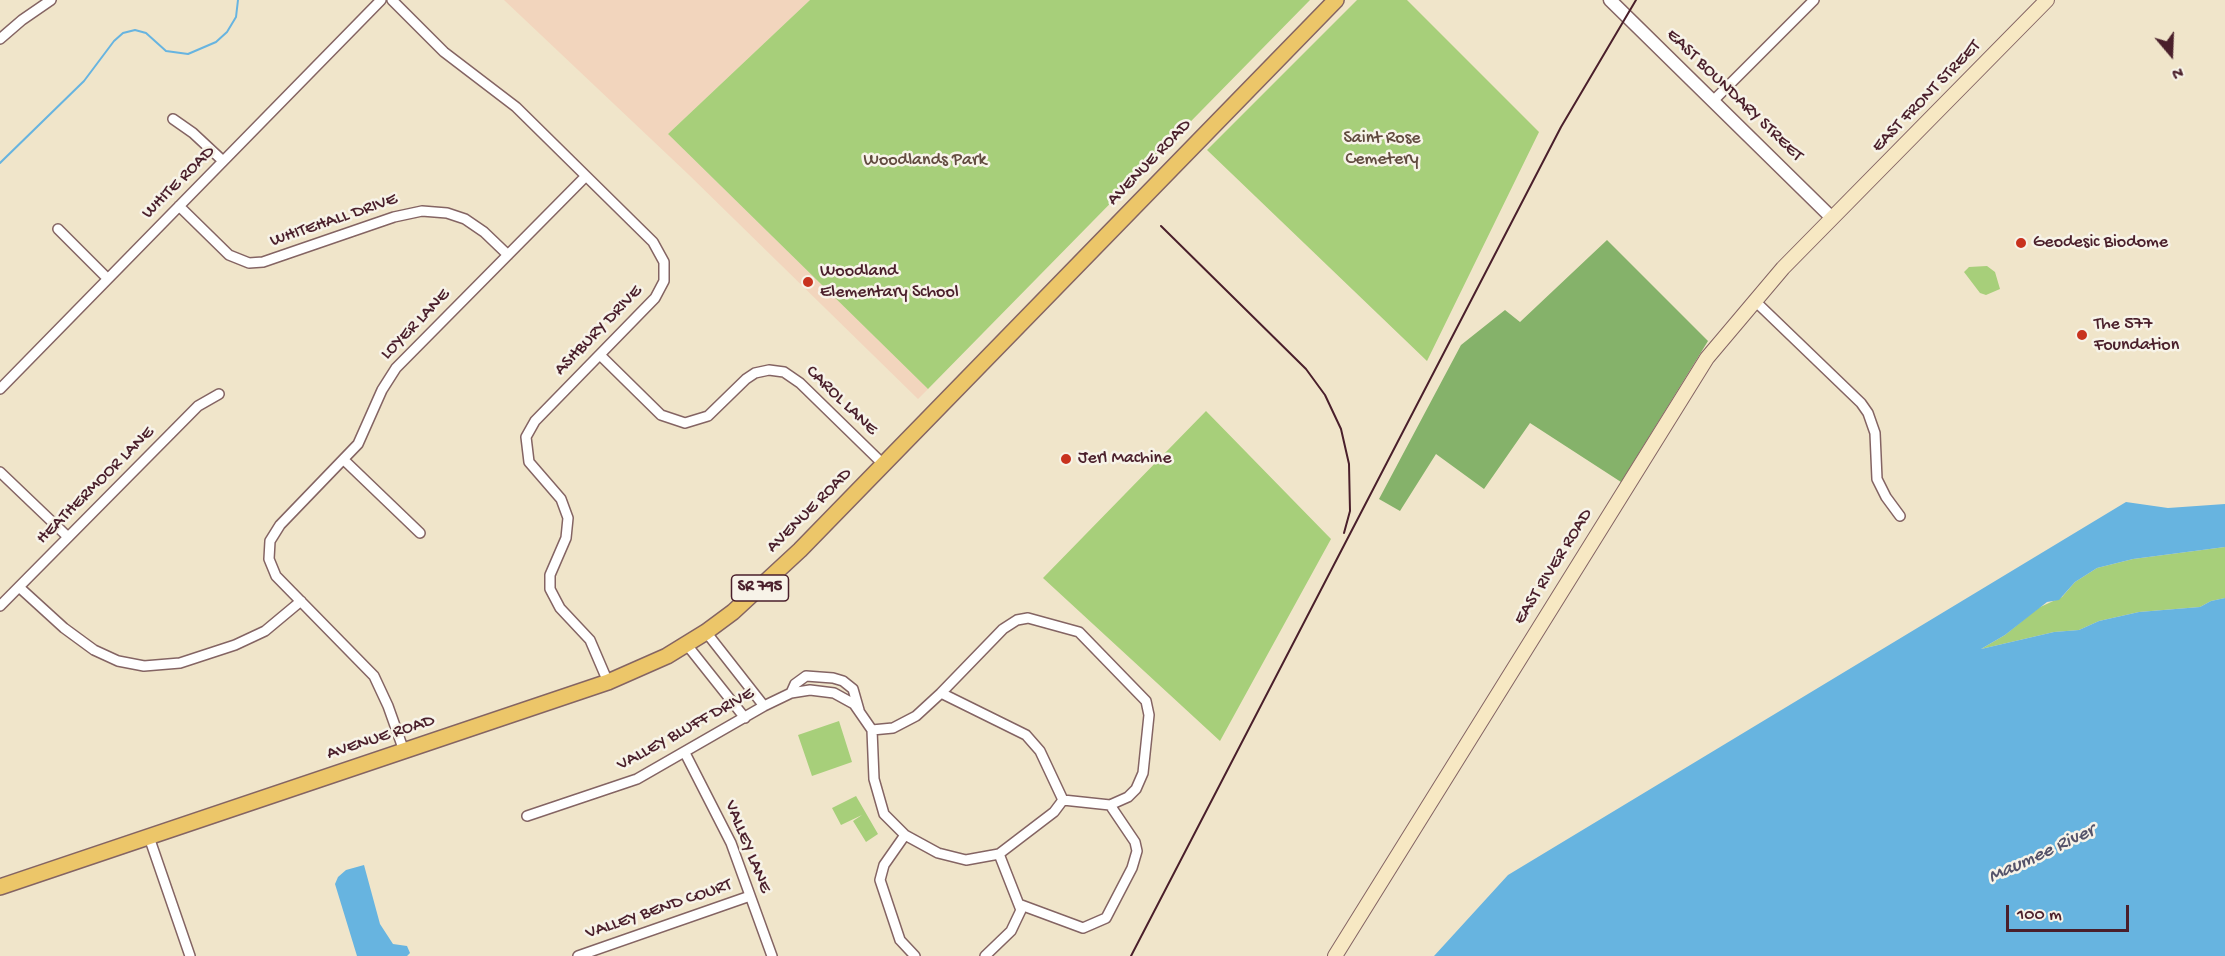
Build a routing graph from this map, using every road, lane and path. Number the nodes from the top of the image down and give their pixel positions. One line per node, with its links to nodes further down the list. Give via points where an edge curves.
1 (51, 0): 8 (street)
2 (381, 0): 11 (street, WHITE ROAD)
3 (392, 0): 12 (street, ASHBURY DRIVE, via 444,52 516,107)
4 (1336, 0): 23 (main road, AVENUE ROAD / SR 795)
5 (1610, 0): 9 (street, EAST BOUNDARY STREET)
6 (1814, 0): 9 (street)
7 (2047, 0): 14 (main road, EAST FRONT STREET)
8 (0, 39)
9 (1713, 101): 14 (street, EAST BOUNDARY STREET)
10 (173, 119): 11 (street)
11 (223, 162): 13 (street, WHITE ROAD)
12 (586, 176): 16 (street, LOYER LANE); 19 (street, ASHBURY DRIVE, via 653,242 665,268 659,293)
13 (179, 206): 16 (street, WHITEHALL DRIVE, via 229,255 249,263 263,262 422,211 465,219); 17 (street, WHITE ROAD)
14 (1832, 218): 18 (main road, EAST RIVER ROAD)
15 (58, 229): 17 (street)
16 (508, 255): 22 (street, LOYER LANE, via 396,368 358,444)
17 (107, 278): 20 (street, WHITE ROAD)
18 (1754, 300): 25 (street, via 1868,412 1875,434 1877,479); 56 (main road, EAST RIVER ROAD, via 1686,389)
19 (600, 355): 23 (street, CAROL LANE, via 661,415 685,423 708,416 755,373 784,372); 33 (street, ASHBURY DRIVE, via 535,421 525,444 529,462 561,499 568,518 566,538 550,575 553,596 590,640)
20 (0, 389)
21 (219, 394): 27 (street, HEATHERMOOR LANE, via 198,406)
22 (344, 460): 26 (street); 29 (street, LOYER LANE, via 280,525 270,541 272,571)
23 (884, 464): 31 (main road, AVENUE ROAD / SR 795, via 772,577)
24 (0, 472): 27 (street)
25 (1900, 516)
26 (420, 533)
27 (68, 537): 28 (street, HEATHERMOOR LANE)
28 (19, 587): 29 (street, via 94,650 118,661 144,666 180,663 236,645 265,631); 30 (street, HEATHERMOOR LANE)
29 (301, 602): 40 (street, LOYER LANE, via 374,676)
30 (0, 606)
31 (706, 632): 32 (main road, AVENUE ROAD / SR 795); 36 (street)
32 (687, 645): 33 (main road, AVENUE ROAD / SR 795); 38 (street)
33 (608, 682): 40 (main road, AVENUE ROAD / SR 795)
34 (791, 693): 36 (street, VALLEY BLUFF DRIVE); 37 (street, VALLEY BLUFF DRIVE, via 834,693); 37 (street, VALLEY BLUFF DRIVE, via 806,676 833,678 853,689)
35 (941, 693): 39 (street, via 916,716 892,728); 42 (street, via 1026,735 1040,751); 43 (street, via 1003,629 1017,620 1028,618 1079,632 1148,707 1141,781 1128,797)
36 (764, 706): 38 (street, VALLEY BLUFF DRIVE)
37 (859, 710): 39 (street, VALLEY BLUFF DRIVE)
38 (745, 718): 41 (street, VALLEY BLUFF DRIVE)
39 (872, 730): 45 (street, via 878,796 884,814)
40 (404, 751): 46 (main road, AVENUE ROAD / SR 795)
41 (685, 753): 44 (street, VALLEY BLUFF DRIVE, via 638,779); 49 (street, VALLEY LANE, via 720,819)
42 (1063, 800): 43 (street); 47 (street, via 1054,812)
43 (1110, 805): 50 (street, via 1137,851 1106,918 1083,928)
44 (527, 816)
45 (905, 835): 47 (street, via 955,858 976,860); 54 (street, via 884,865 880,880 900,940)
46 (150, 837): 48 (main road, AVENUE ROAD / SR 795); 51 (street)
47 (999, 854): 50 (street)
48 (0, 887)
49 (750, 896): 52 (street, VALLEY BEND COURT); 53 (street, VALLEY LANE)
50 (1021, 905): 55 (street, via 1011,931)
51 (190, 956)
52 (578, 956)
53 (772, 956)
54 (915, 956)
55 (984, 956)
56 (1335, 956)

